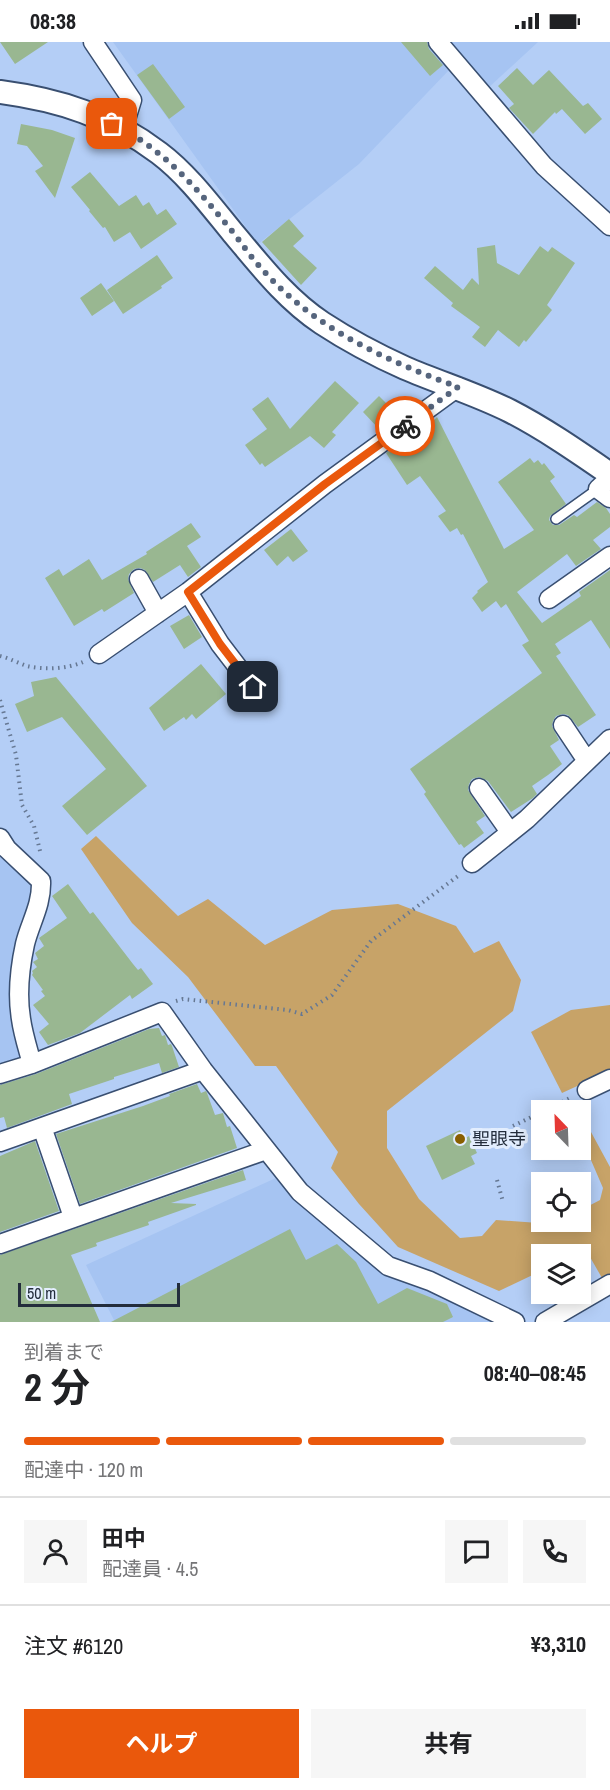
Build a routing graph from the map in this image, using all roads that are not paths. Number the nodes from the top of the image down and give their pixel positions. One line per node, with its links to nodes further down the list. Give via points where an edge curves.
1 (93, 42): 4 (street, via 132,100)
2 (438, 42): 5 (street, via 544,166)
3 (0, 92): 4 (street, via 79,109)
4 (123, 129): 6 (street, via 160,154 188,180 261,268 319,321 405,368)
5 (610, 226)
6 (458, 387): 7 (street, via 553,436); 11 (street, via 325,484)
7 (607, 485): 8 (lane)
8 (556, 519)
9 (610, 556): 12 (street)
10 (139, 579): 13 (street)
11 (188, 592): 13 (street); 15 (street)
12 (549, 599)
13 (158, 613): 14 (street)
14 (99, 654)
15 (253, 687)
16 (562, 725): 18 (street)
17 (610, 739): 18 (street)
18 (587, 761): 20 (street)
19 (479, 788): 20 (street)
20 (510, 832): 22 (street)
21 (0, 838): 23 (street, via 41,882 38,907 25,944 20,989 21,1018)
22 (472, 863)
23 (32, 1064): 24 (street, via 162,1012); 25 (street)
24 (203, 1070): 28 (street); 30 (street)
25 (0, 1074)
26 (610, 1078): 27 (street)
27 (587, 1090)
28 (42, 1127): 29 (street); 31 (street)
29 (0, 1142)
30 (266, 1150): 31 (street); 34 (street, via 300,1192 388,1266 430,1281)
31 (73, 1217): 32 (street)
32 (0, 1244)
33 (610, 1284): 35 (street)
34 (515, 1322)
35 (545, 1322)

